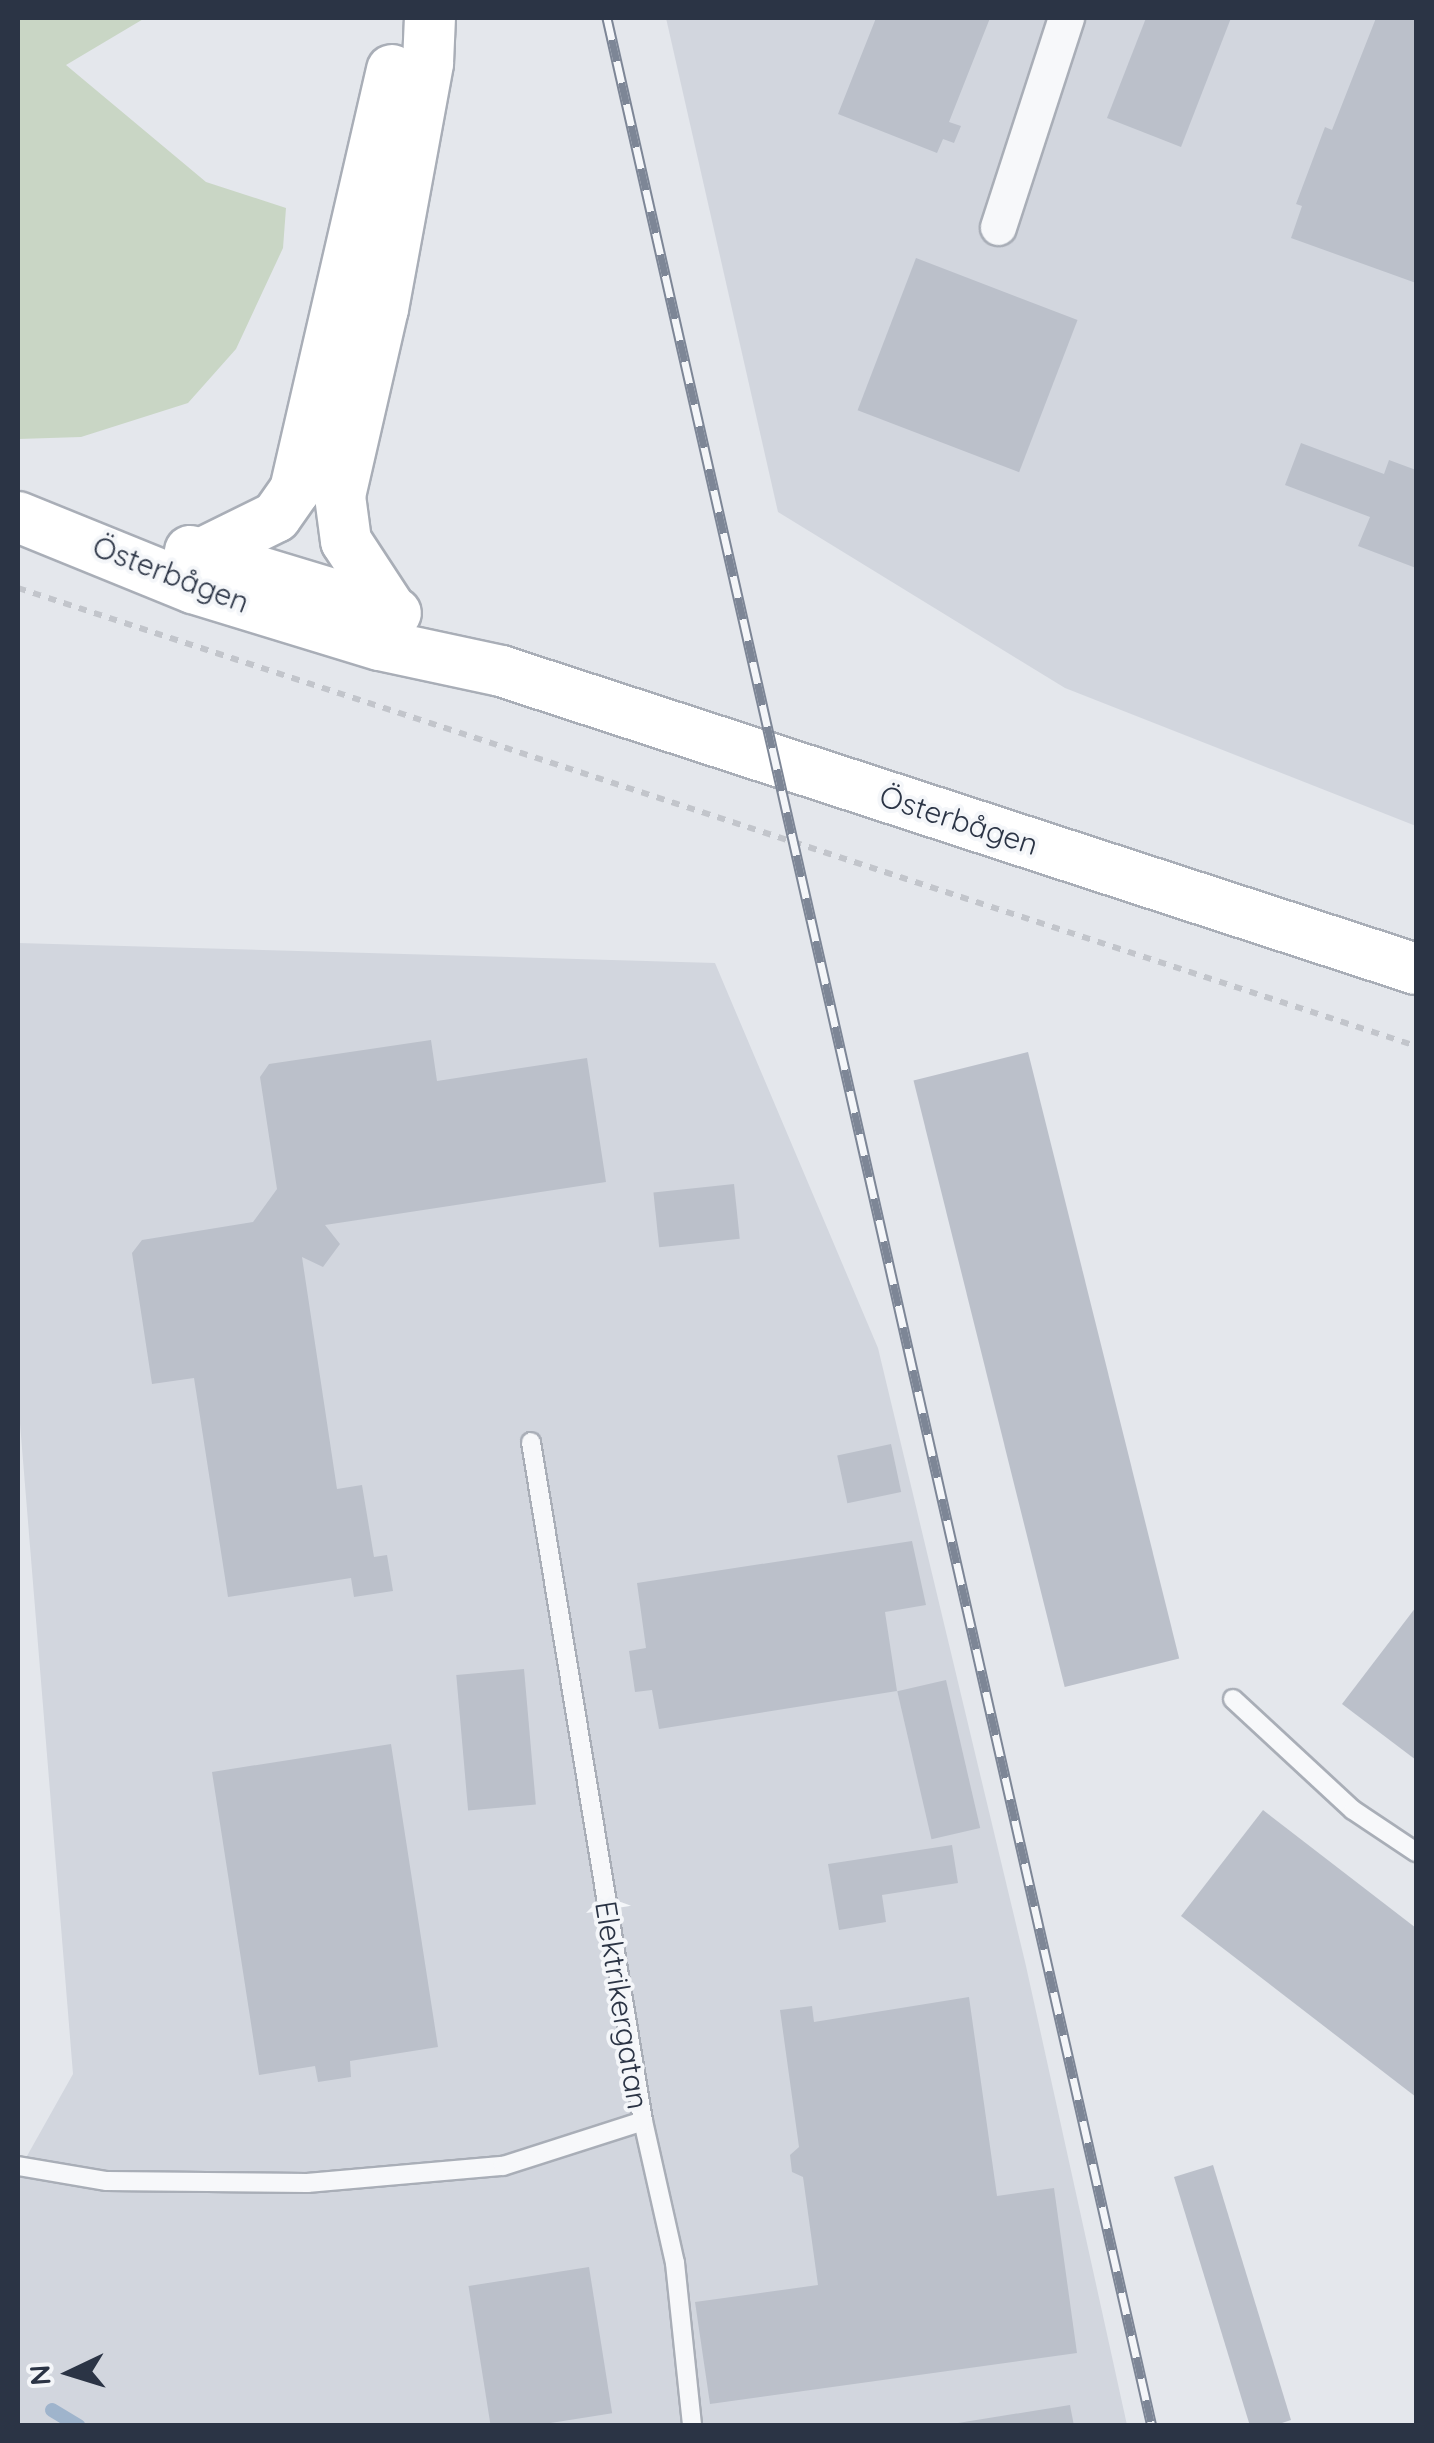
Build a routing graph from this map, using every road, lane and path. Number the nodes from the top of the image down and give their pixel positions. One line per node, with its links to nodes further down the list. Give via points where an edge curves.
1 (395, 18): 7 (main road, via 383,120 295,490 276,516)
2 (430, 18): 9 (main road, via 428,63 383,310 340,496 346,541)
3 (1066, 18): 4 (street)
4 (998, 227)
5 (18, 517): 6 (main road, Österbågen)
6 (74, 536): 7 (main road, Österbågen); 10 (main road, Österbågen, via 193,588 380,646)
7 (203, 553): 9 (main road, Österbågen)
8 (18, 588): 12 (path)
9 (391, 610): 10 (main road, Österbågen)
10 (501, 671): 11 (main road, Österbågen)
11 (1416, 969)
12 (1416, 1046)
13 (531, 1442): 16 (lane, Elektrikergatan)
14 (1233, 1699): 15 (lane, via 1353,1810)
15 (1416, 1852)
16 (643, 2122): 17 (lane, Elektrikergatan, via 502,2166 307,2182 107,2181); 18 (lane, via 675,2263)
17 (18, 2166)
18 (692, 2426)

